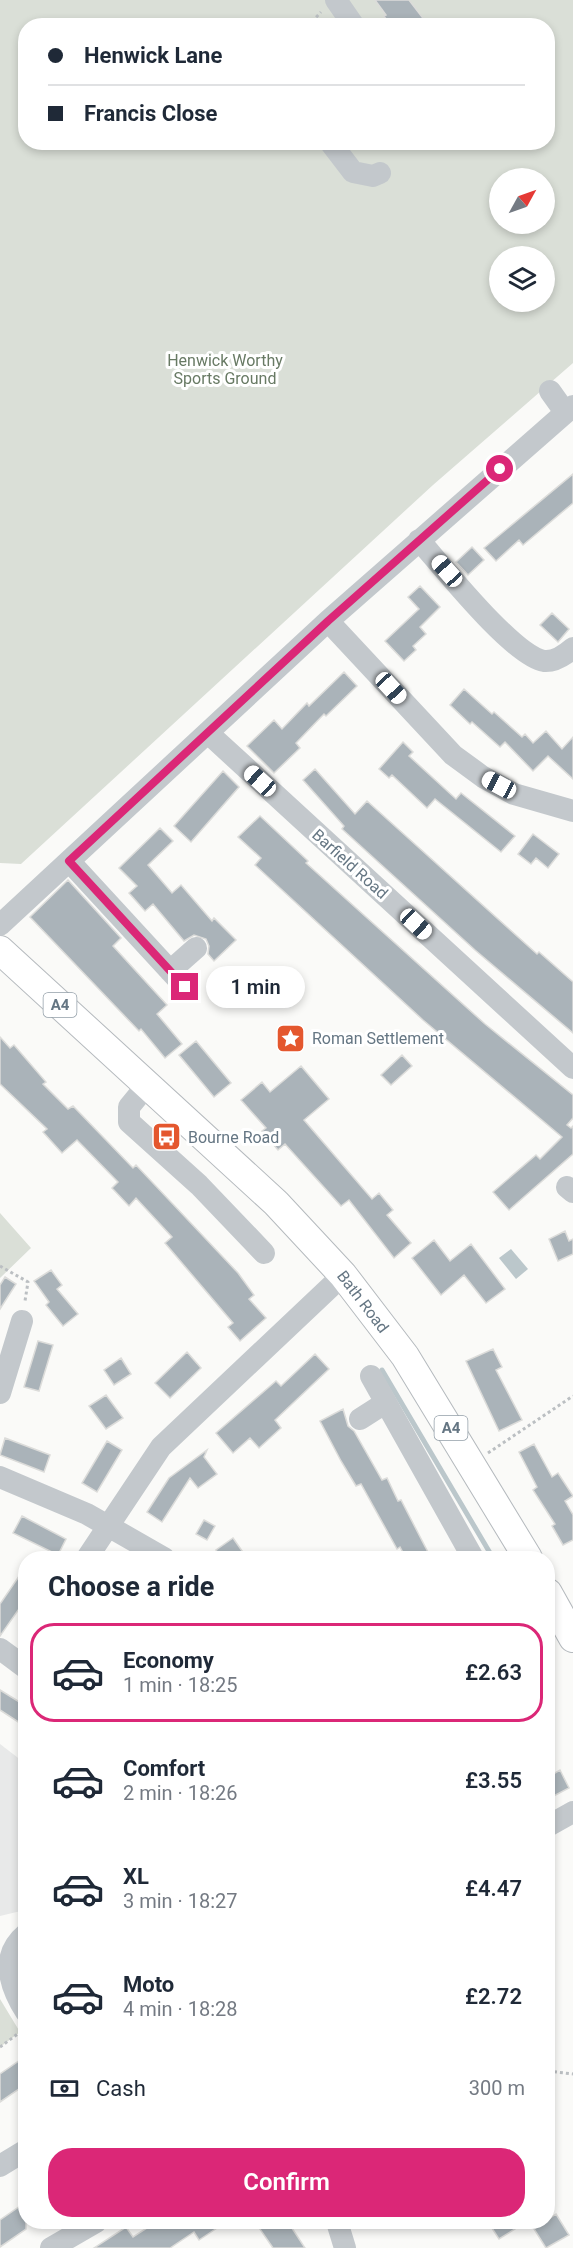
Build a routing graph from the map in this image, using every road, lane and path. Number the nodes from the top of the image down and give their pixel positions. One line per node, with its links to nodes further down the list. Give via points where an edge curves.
1 (336, 0): 2 (street)
2 (348, 18)
3 (336, 150): 4 (street, via 353,172 373,176)
4 (380, 173)
5 (550, 391): 6 (street)
6 (569, 409): 7 (street)
7 (419, 540): 8 (street); 9 (street, via 503,633 529,656 546,661)
8 (328, 621): 10 (street); 11 (street, via 453,755 514,794)
9 (573, 648)
10 (208, 733): 12 (street); 16 (street, Barfield Road)
11 (573, 811)
12 (69, 861): 13 (street); 14 (street, via 178,979)
13 (0, 925)
14 (196, 948)
15 (0, 950): 17 (main road, Bath Road / A4)
16 (573, 1068)
17 (147, 1085): 18 (street, via 129,1107 129,1122 199,1185); 20 (main road, Bath Road / A4, via 276,1203)
18 (264, 1253)
19 (0, 1266): 21 (path, via 28,1282)
20 (343, 1275): 27 (main road, Bath Road / A4, via 405,1356); 29 (street, via 161,1447)
21 (22, 1321): 23 (street)
22 (371, 1376): 25 (street)
23 (0, 1393)
24 (573, 1396): 27 (path)
25 (384, 1403): 26 (street); 32 (street)
26 (360, 1419)
27 (472, 1464): 33 (main road, Bath Road / A4)
28 (0, 1477): 29 (street)
29 (108, 1526): 30 (street); 31 (street)
30 (92, 1551)
31 (152, 1551)
32 (469, 1551)
33 (524, 1551)
34 (555, 1606): 35 (main road)
35 (573, 1638)
36 (0, 1650): 37 (street)
37 (18, 1660)
38 (573, 1812): 39 (street)
39 (555, 1822)
40 (13, 1937): 41 (street, via 7,1960 8,1977)
41 (18, 1996)
42 (18, 2035): 43 (path)
43 (0, 2047)
44 (555, 2072): 45 (path)
45 (573, 2074)
46 (18, 2155): 47 (street)
47 (0, 2166)
48 (84, 2229): 50 (street)
49 (339, 2229): 51 (street)
50 (51, 2248)
51 (345, 2248)

